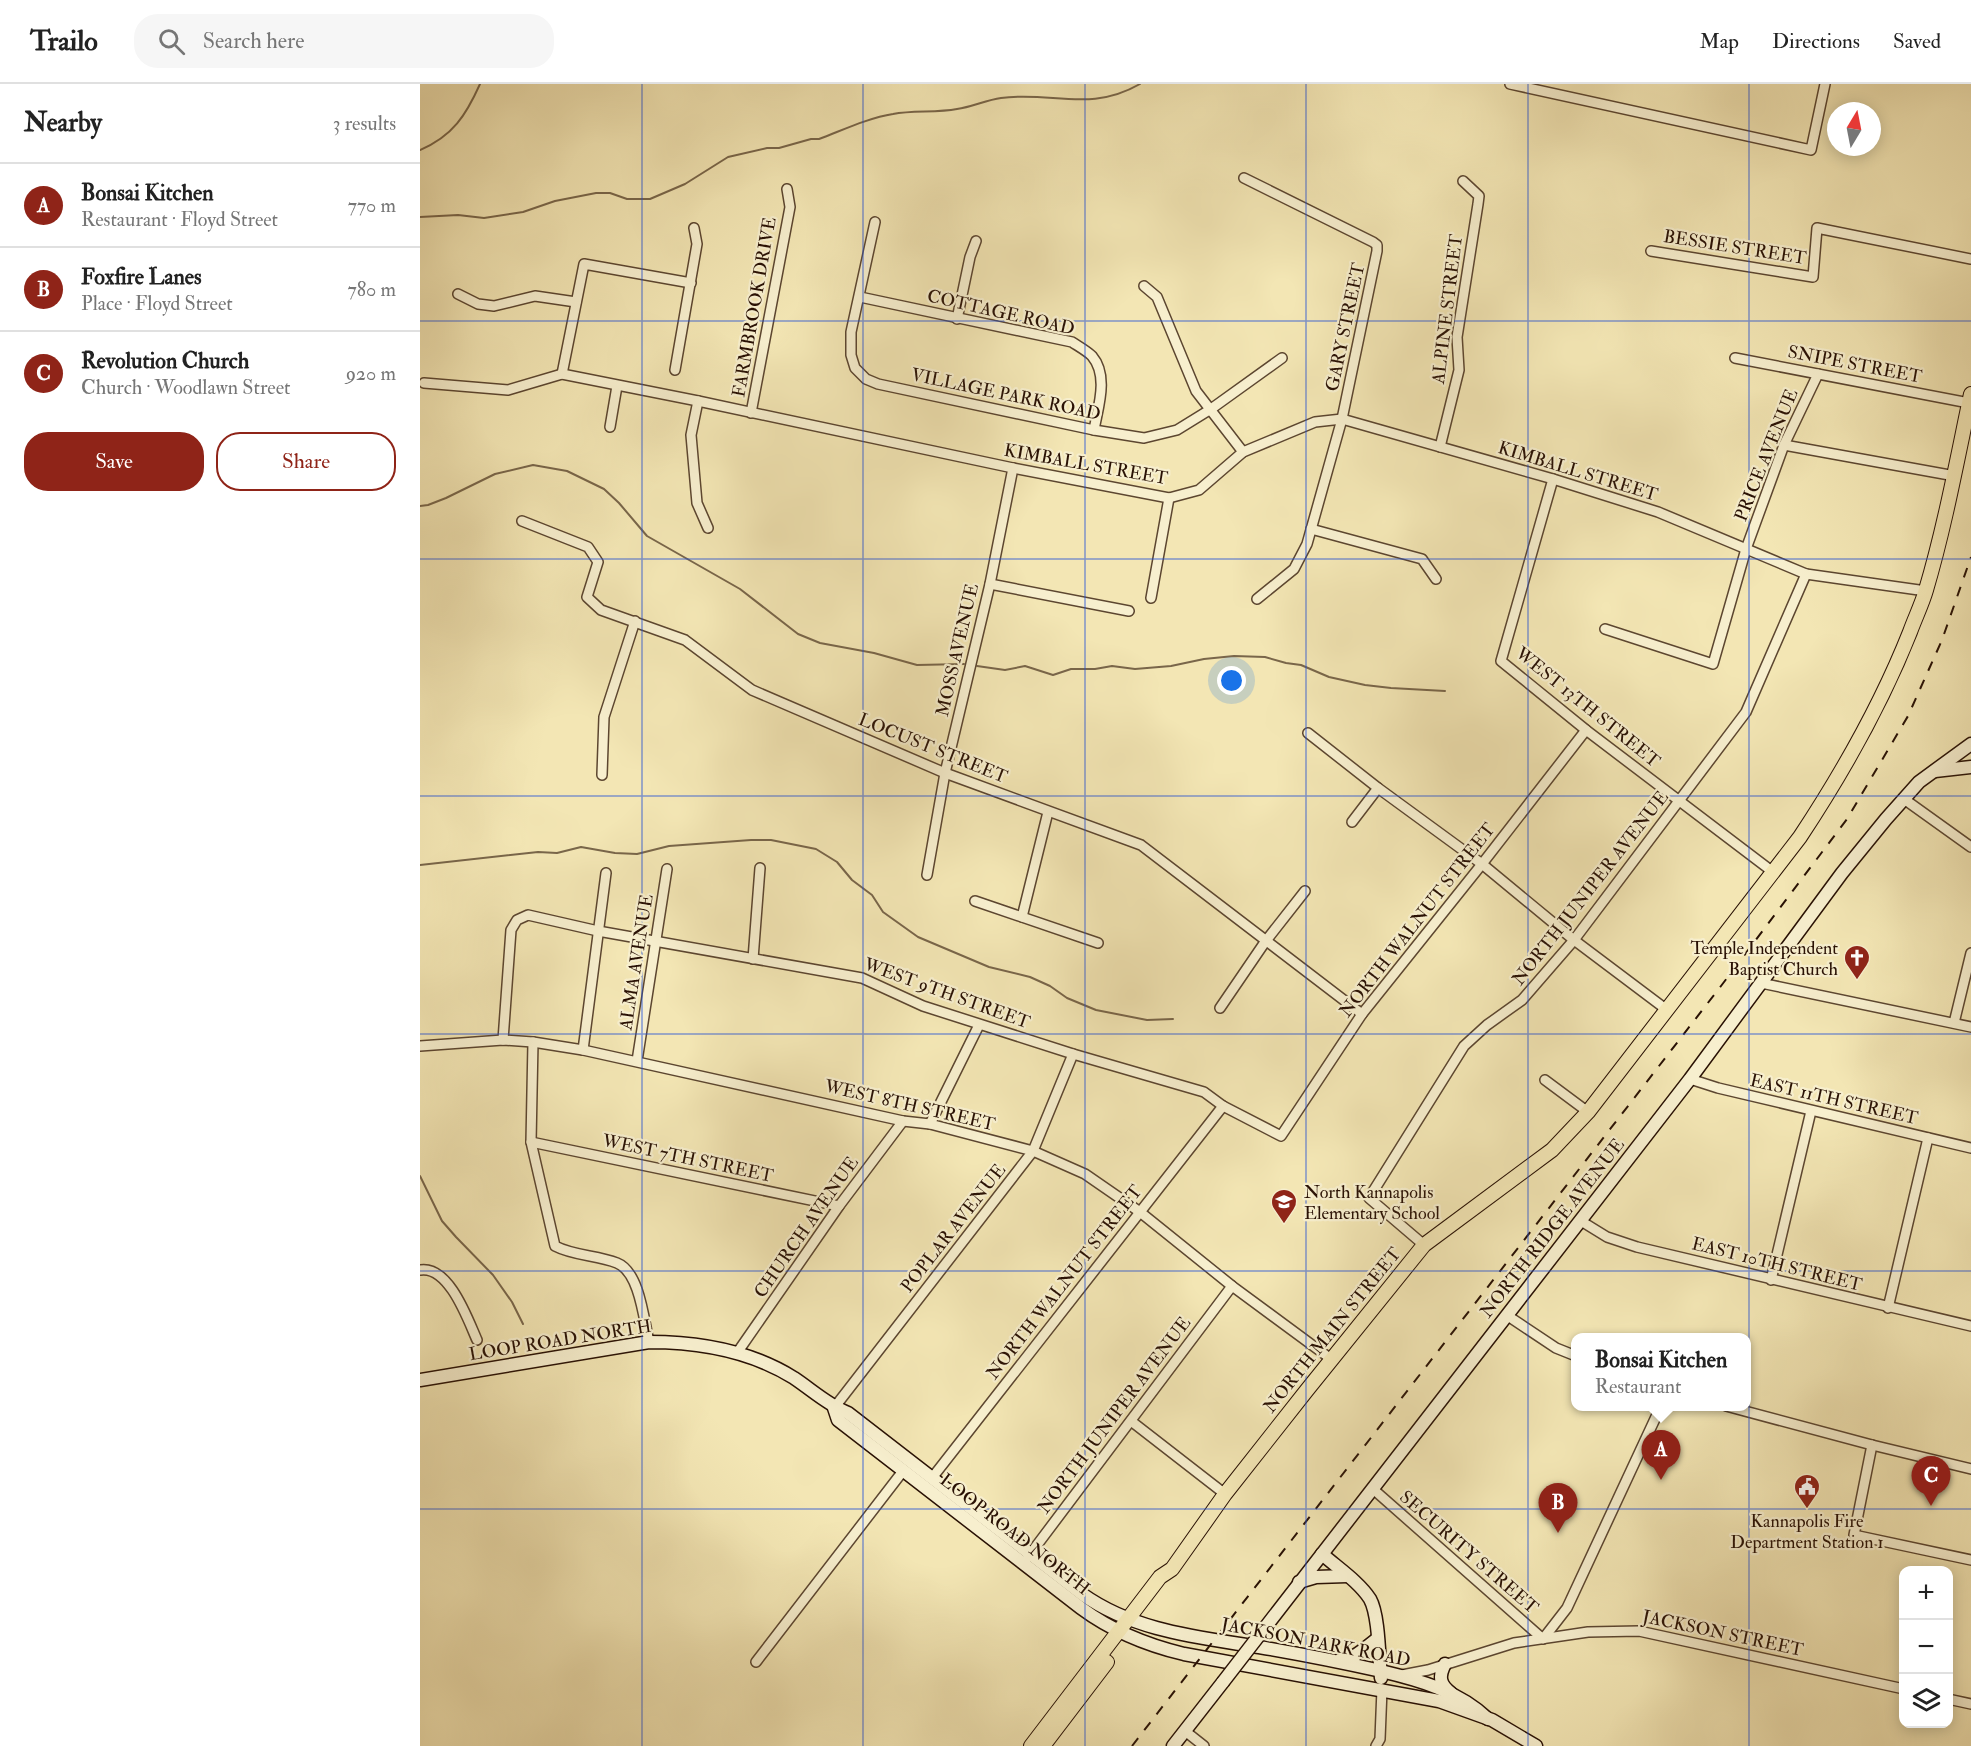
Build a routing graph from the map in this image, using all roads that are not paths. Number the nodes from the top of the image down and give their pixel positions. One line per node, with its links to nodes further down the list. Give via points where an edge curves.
1 (1510, 84): 2 (street, via 1811,150)
2 (1825, 84)
3 (1244, 178): 28 (street, GARY STREET, via 1377,245)
4 (1463, 181): 32 (street, ALPINE STREET, via 1479,196 1457,337 1459,370)
5 (787, 189): 27 (street, FARMBROOK DRIVE, via 789,207)
6 (875, 222): 14 (street, VILLAGE PARK ROAD)
7 (694, 228): 11 (street, via 697,244)
8 (976, 241): 16 (street)
9 (1652, 251): 10 (street, BESSIE STREET, via 1813,277 1817,228)
10 (1971, 259)
11 (691, 283): 15 (street, via 584,264); 19 (street)
12 (1144, 286): 26 (street, via 1157,297 1196,391)
13 (458, 294): 15 (street, via 478,304 494,306 535,296)
14 (860, 297): 16 (street, COTTAGE ROAD); 30 (street, VILLAGE PARK ROAD, via 851,332 851,355 855,368 866,379)
15 (576, 302): 20 (street)
16 (957, 319): 30 (street, COTTAGE ROAD, via 1072,342 1092,355 1101,383)
17 (1282, 358): 26 (street, VILLAGE PARK ROAD)
18 (1735, 358): 21 (street, SNIPE STREET)
19 (675, 370)
20 (562, 374): 22 (street, via 508,390); 23 (street, KIMBALL STREET)
21 (1818, 374): 24 (street, SNIPE STREET); 31 (street, PRICE AVENUE)
22 (424, 383)
23 (617, 386): 25 (street, KIMBALL STREET); 29 (street)
24 (1970, 399): 35 (main road, NORTH MAIN STREET)
25 (698, 401): 27 (street, KIMBALL STREET); 39 (street, via 691,435 697,503)
26 (1211, 410): 30 (street, VILLAGE PARK ROAD, via 1177,430 1144,438); 33 (street)
27 (751, 412): 34 (street, KIMBALL STREET)
28 (1342, 419): 32 (street, KIMBALL STREET); 33 (street, KIMBALL STREET, via 1315,422); 40 (street)
29 (610, 427)
30 (1094, 430)
31 (1784, 445): 35 (street); 41 (street, PRICE AVENUE)
32 (1440, 447): 36 (street, KIMBALL STREET)
33 (1243, 452): 37 (street, KIMBALL STREET, via 1199,490)
34 (1013, 468): 37 (street, KIMBALL STREET); 44 (street, MOSS AVENUE)
35 (1955, 476): 45 (main road, NORTH MAIN STREET)
36 (1553, 479): 41 (street, KIMBALL STREET, via 1658,512); 51 (street, WEST 13TH STREET, via 1502,661)
37 (1169, 498): 46 (street)
38 (522, 522): 49 (street, LOCUST STREET, via 588,547 598,562 587,597 601,610)
39 (708, 528)
40 (1311, 529): 43 (street, via 1422,559); 47 (street, via 1294,569)
41 (1746, 549): 42 (street, KIMBALL STREET); 50 (street, PRICE AVENUE, via 1713,664)
42 (1806, 574): 45 (street, KIMBALL STREET); 60 (street, NORTH JUNIPER AVENUE, via 1746,712)
43 (1436, 579)
44 (990, 584): 48 (street); 56 (street, MOSS AVENUE)
45 (1926, 591): 67 (main road, NORTH MAIN STREET, via 1872,718 1821,804)
46 (1151, 598)
47 (1257, 599)
48 (1130, 611)
49 (635, 621): 56 (street, LOCUST STREET, via 685,640 752,690); 57 (street, via 604,717)
50 (1605, 629)
51 (1586, 730): 60 (street, WEST 13TH STREET); 64 (street, NORTH WALNUT STREET)
52 (1308, 733): 58 (street)
53 (1971, 744): 55 (main road, NORTH RIDGE AVENUE)
54 (1971, 767): 55 (main road)
55 (1934, 771): 59 (main road, NORTH RIDGE AVENUE)
56 (945, 773): 61 (street, LOCUST STREET); 69 (street, MOSS AVENUE)
57 (602, 775)
58 (1378, 788): 62 (street); 64 (street)
59 (1904, 799): 63 (street); 80 (main road, NORTH RIDGE AVENUE, via 1842,873)
60 (1679, 801): 67 (street, WEST 13TH STREET); 74 (street, NORTH JUNIPER AVENUE)
61 (1048, 812): 72 (street); 76 (street, LOCUST STREET, via 1141,845)
62 (1352, 822)
63 (1971, 848)
64 (1482, 864): 74 (street); 83 (street, NORTH WALNUT STREET)
65 (760, 868): 79 (street)
66 (667, 869): 75 (street, ALMA AVENUE)
67 (1773, 872): 82 (main road, NORTH MAIN STREET)
68 (606, 873): 73 (street)
69 (927, 875)
70 (1305, 891): 76 (street)
71 (975, 901): 72 (street)
72 (1022, 917): 77 (street)
73 (598, 931): 75 (street, WEST 9TH STREET); 87 (street, WEST 9TH STREET, via 528,915 517,920 511,930); 90 (street)
74 (1574, 940): 82 (street); 108 (street, NORTH JUNIPER AVENUE, via 1522,1000 1464,1046 1369,1198)
75 (655, 941): 79 (street, WEST 9TH STREET); 92 (street, ALMA AVENUE)
76 (1265, 942): 81 (street); 83 (street, LOCUST STREET)
77 (1098, 943)
78 (1971, 953): 84 (street)
79 (753, 959): 85 (street, WEST 9TH STREET, via 862,978 923,1006)
80 (1761, 983): 84 (street); 93 (main road, NORTH RIDGE AVENUE)
81 (1220, 1008)
82 (1667, 1010): 97 (main road, NORTH MAIN STREET)
83 (1362, 1014): 100 (street, NORTH WALNUT STREET)
84 (1954, 1023): 86 (street)
85 (979, 1025): 91 (street, WEST 9TH STREET); 99 (street)
86 (1971, 1027)
87 (503, 1040): 88 (street, WEST 8TH STREET); 89 (street, WEST 8TH STREET)
88 (533, 1042): 90 (street, WEST 8TH STREET); 102 (street)
89 (420, 1046)
90 (584, 1050): 92 (street, WEST 8TH STREET)
91 (1072, 1054): 95 (street, WEST 9TH STREET, via 1204,1092); 104 (street, POPLAR AVENUE)
92 (637, 1061): 98 (street, WEST 8TH STREET)
93 (1690, 1078): 96 (street, EAST 11TH STREET, via 1718,1089); 107 (main road, NORTH RIDGE AVENUE)
94 (1545, 1080): 97 (street)
95 (1223, 1106): 100 (street, WEST 9TH STREET); 106 (street, NORTH WALNUT STREET)
96 (1811, 1111): 101 (street, EAST 11TH STREET); 110 (street)
97 (1587, 1112): 108 (main road, NORTH MAIN STREET, via 1552,1150)
98 (903, 1121): 99 (street, WEST 8TH STREET); 105 (street, CHURCH AVENUE)
99 (930, 1124): 104 (street, WEST 8TH STREET)
100 (1281, 1136)
101 (1928, 1138): 103 (street, EAST 11TH STREET); 112 (street)
102 (531, 1142): 105 (street, WEST 7TH STREET); 116 (street, via 555,1246 619,1263 628,1271 636,1284)
103 (1971, 1148)
104 (1033, 1151): 106 (street, WEST 8TH STREET, via 1085,1174); 121 (street, POPLAR AVENUE)
105 (839, 1206): 117 (street, CHURCH AVENUE)
106 (1140, 1212): 111 (street, WEST 8TH STREET); 128 (street, NORTH WALNUT STREET)
107 (1581, 1221): 110 (street, EAST 10TH STREET, via 1607,1237 1637,1247); 113 (main road, NORTH RIDGE AVENUE)
108 (1424, 1245): 119 (main road, NORTH MAIN STREET)
109 (420, 1270): 115 (street, via 440,1276 457,1297)
110 (1771, 1280): 112 (street, EAST 10TH STREET)
111 (1232, 1286): 119 (street, WEST 8TH STREET); 124 (street, NORTH JUNIPER AVENUE)
112 (1888, 1308): 114 (street, EAST 10TH STREET)
113 (1508, 1316): 118 (street); 129 (main road, NORTH RIDGE AVENUE)
114 (1971, 1326)
115 (477, 1340)
116 (648, 1342): 117 (main road, LOOP ROAD NORTH, via 687,1343); 120 (main road, LOOP ROAD NORTH)
117 (737, 1353): 121 (main road, LOOP ROAD NORTH, via 792,1377)
118 (1571, 1354)
119 (1331, 1359): 130 (main road, NORTH MAIN STREET)
120 (420, 1380)
121 (834, 1408): 127 (main road, LOOP ROAD NORTH, via 838,1420); 128 (main road, LOOP ROAD NORTH, via 848,1413)
122 (1659, 1411): 139 (street, via 1567,1608)
123 (1741, 1411): 125 (street)
124 (1131, 1421): 130 (street); 132 (street, NORTH JUNIPER AVENUE)
125 (1872, 1445): 126 (street); 133 (street, via 1854,1535)
126 (1971, 1468)
127 (903, 1471): 132 (main road, LOOP ROAD NORTH); 141 (street)
128 (932, 1478): 132 (main road, LOOP ROAD NORTH)
129 (1373, 1489): 131 (main road, NORTH RIDGE AVENUE); 139 (street, SECURITY STREET)
130 (1226, 1494): 136 (main road, NORTH MAIN STREET, via 1166,1583)
131 (1322, 1554): 134 (main road); 135 (main road, NORTH RIDGE AVENUE)
132 (1026, 1558): 136 (main road, LOOP ROAD NORTH, via 1092,1601); 137 (main road, LOOP ROAD NORTH, via 1086,1612)
133 (1971, 1560)
134 (1347, 1576): 135 (main road, via 1316,1577); 138 (main road, via 1370,1599)
135 (1298, 1583): 151 (main road, NORTH RIDGE AVENUE, bridge)
136 (1132, 1621): 137 (main road); 140 (main road, JACKSON PARK ROAD, via 1178,1634)
137 (1123, 1633): 146 (main road, JACKSON PARK ROAD, via 1156,1647 1190,1655); 153 (main road); 154 (main road)
138 (1377, 1639): 140 (main road, via 1347,1659); 143 (main road)
139 (1543, 1639): 142 (street, JACKSON STREET, via 1514,1643); 145 (street, JACKSON STREET, via 1588,1632 1638,1631)
140 (1330, 1660): 143 (main road, JACKSON PARK ROAD)
141 (756, 1662)
142 (1445, 1664): 144 (street, JACKSON STREET, via 1412,1674); 147 (main road, via 1440,1680)
143 (1380, 1671): 144 (main road, JACKSON PARK ROAD); 146 (main road)
144 (1394, 1674): 147 (main road, JACKSON PARK ROAD)
145 (1899, 1688)
146 (1382, 1689): 150 (main road, JACKSON PARK ROAD, via 1439,1701); 152 (street)
147 (1452, 1694): 150 (main road, JACKSON PARK ROAD, via 1474,1705)
148 (1953, 1700): 149 (street)
149 (1971, 1704)
150 (1488, 1719): 157 (main road, JACKSON PARK ROAD)
151 (1185, 1731): 155 (main road, NORTH RIDGE AVENUE); 156 (street)
152 (1379, 1744)
153 (1031, 1746)
154 (1043, 1746)
155 (1173, 1746)
156 (1204, 1746)
157 (1536, 1746)

